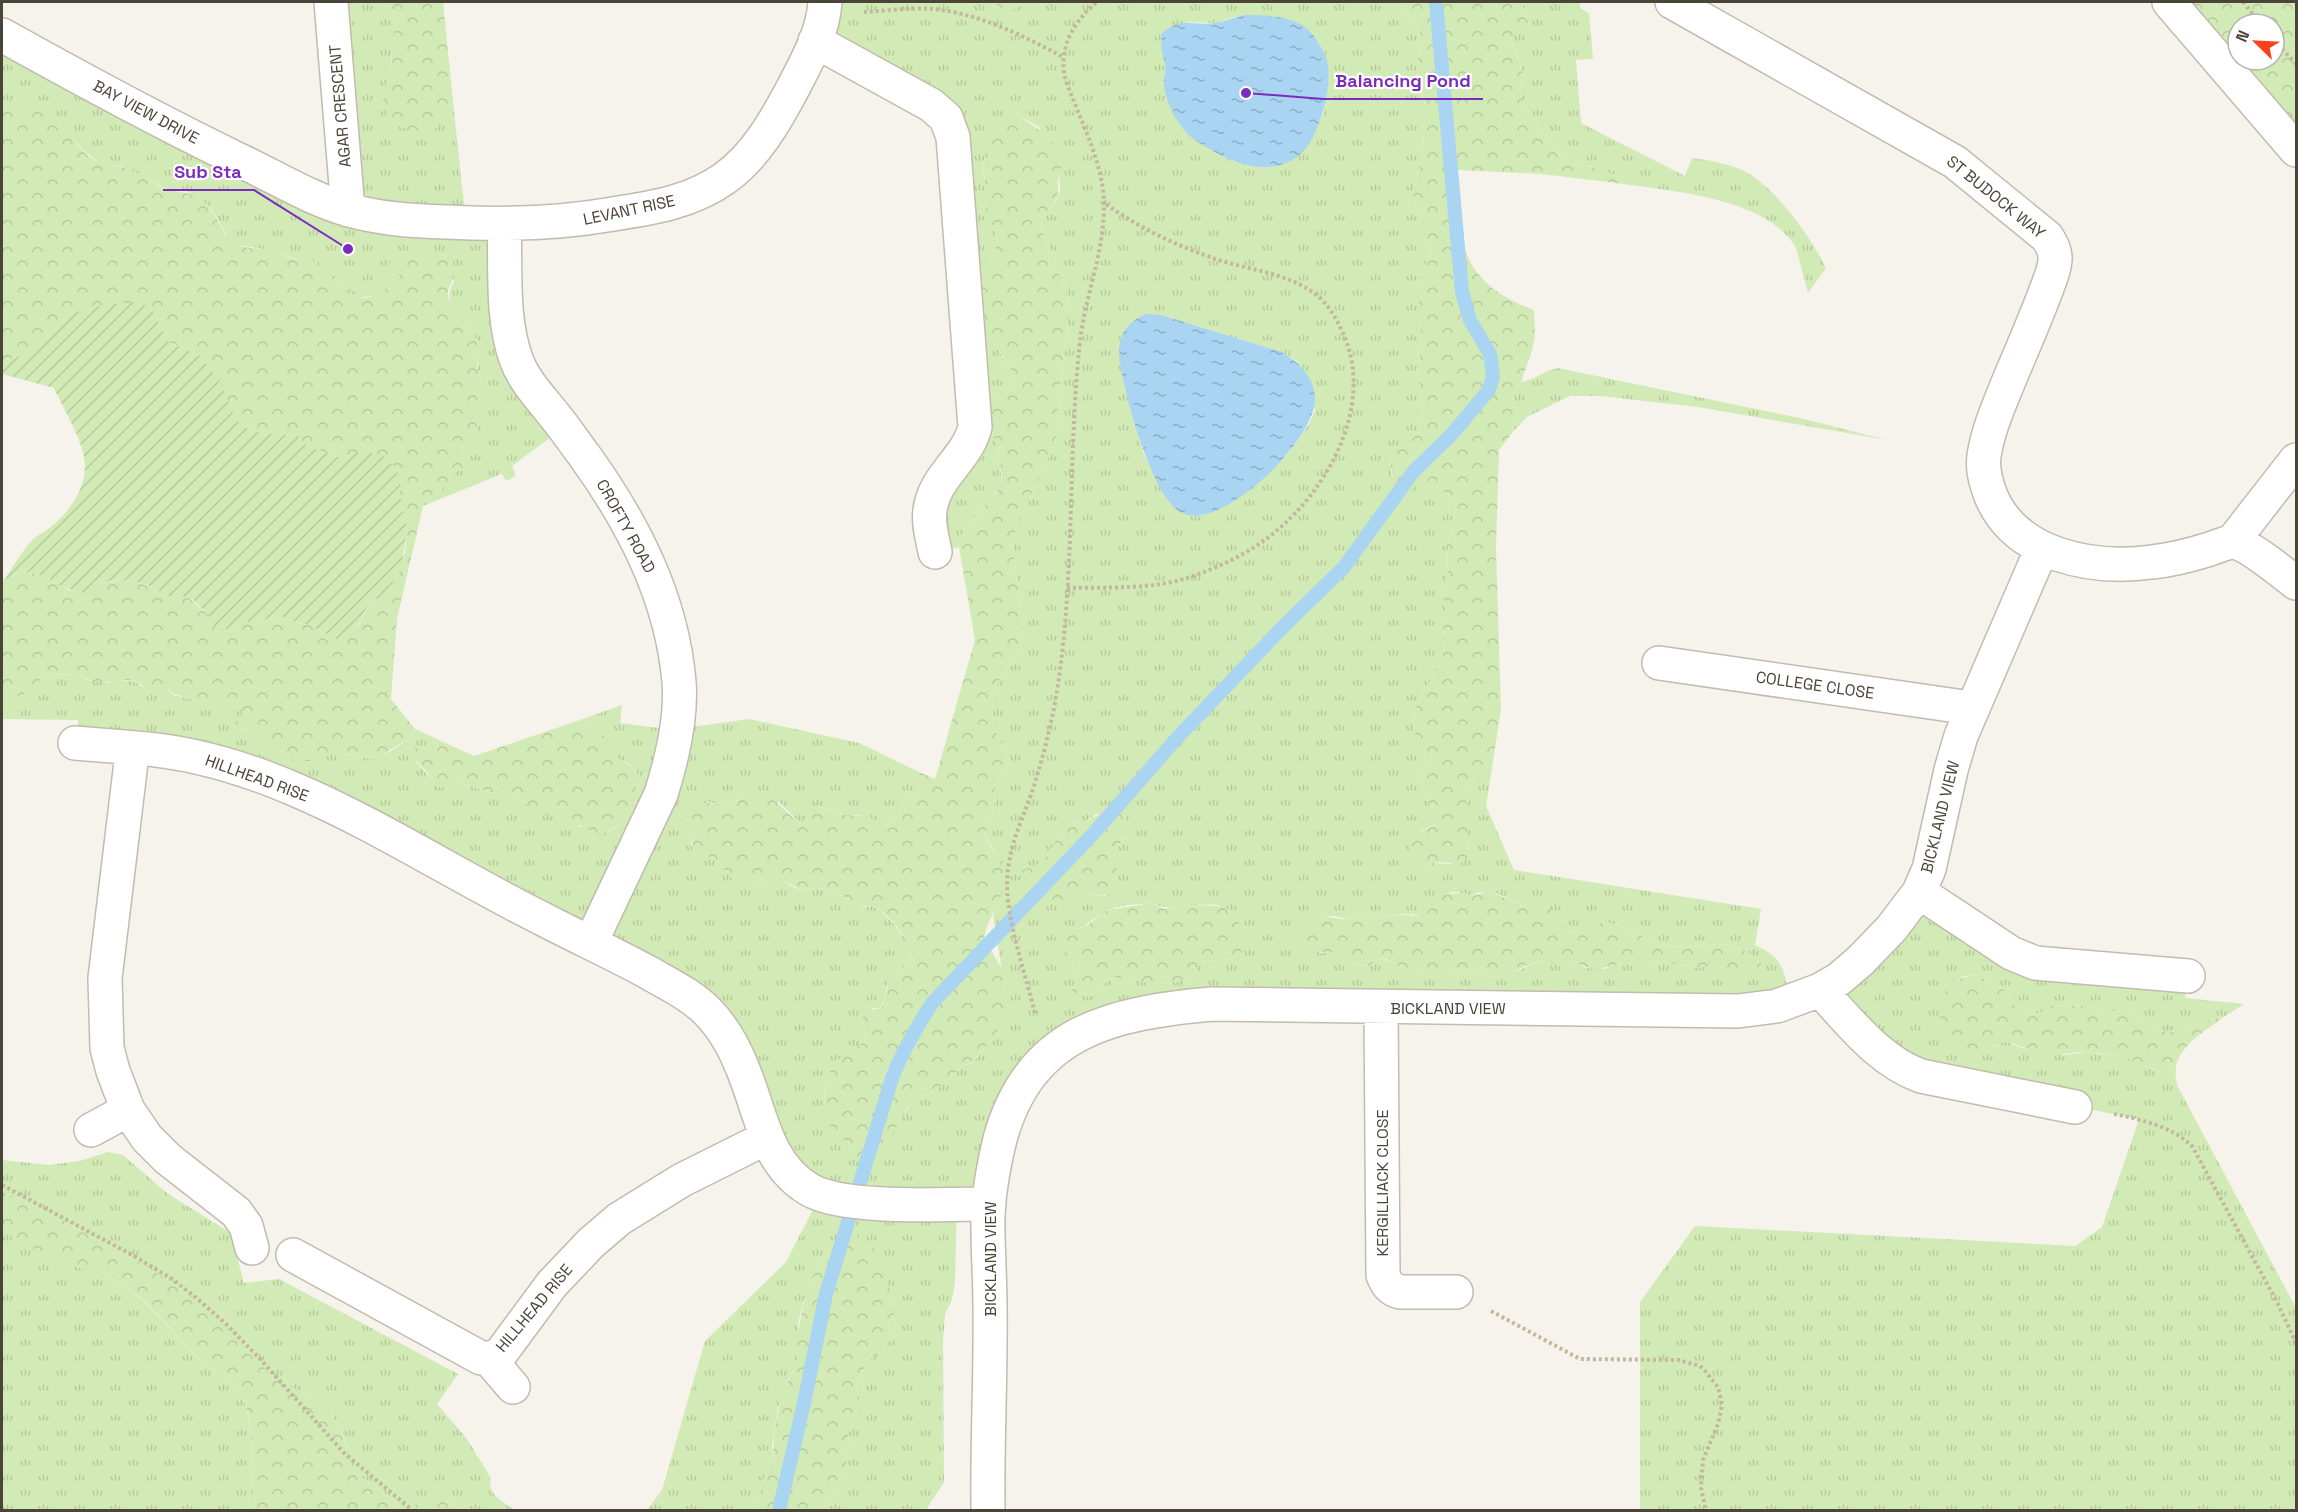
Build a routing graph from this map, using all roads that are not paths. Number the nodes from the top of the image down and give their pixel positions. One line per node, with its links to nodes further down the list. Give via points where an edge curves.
1 (331, 2): 7 (street, AGAR CRESCENT)
2 (1672, 2): 11 (street, ST BUDOCK WAY, via 1955,162 2047,237 2055,249 2056,262 1995,415 1983,459 1984,475 2006,522)
3 (2169, 2): 6 (street)
4 (821, 19): 8 (street, LEVANT RISE, via 810,56 765,135 726,178 677,202 647,209 586,220); 12 (street, via 946,118 953,137 975,427 971,442 931,503 929,519)
5 (2, 35): 7 (street, BAY VIEW DRIVE, via 191,137)
6 (2296, 150)
7 (336, 206): 8 (street, LEVANT RISE, via 416,222)
8 (504, 224): 19 (street, CROFTY ROAD, via 507,309 517,360 527,380 595,471 640,545 668,618 679,683 675,736 661,794)
9 (2296, 460): 10 (street)
10 (2232, 542): 11 (street, ST BUDOCK WAY, via 2182,557 2125,564 2098,563); 13 (street, via 2252,550)
11 (2042, 548): 15 (street, BICKLAND VIEW)
12 (935, 552)
13 (2296, 583)
14 (1659, 663): 15 (street, COLLEGE CLOSE)
15 (1971, 708): 18 (street, BICKLAND VIEW, via 1951,770 1929,869)
16 (75, 743): 17 (street, HILLHEAD RISE)
17 (136, 748): 19 (street, HILLHEAD RISE, via 214,760 291,788); 24 (street, via 120,837 104,1000 108,1048 116,1083)
18 (1919, 892): 20 (street, via 2011,953 2035,963); 21 (street, BICKLAND VIEW, via 1860,961)
19 (591, 942): 26 (street, HILLHEAD RISE, via 661,980 706,1011 743,1067)
20 (2188, 976)
21 (1820, 990): 22 (street, BICKLAND VIEW, via 1777,1006 1738,1011); 23 (street, via 1882,1054 1907,1071)
22 (1381, 1008): 27 (street, BICKLAND VIEW, via 1222,1004 1185,1007 1107,1023 1066,1040 1023,1083 1003,1128); 30 (street, KERGILLIACK CLOSE, via 1383,1275 1392,1290)
23 (2075, 1107)
24 (128, 1110): 25 (street); 28 (street, via 158,1149 236,1212 246,1226)
25 (91, 1130)
26 (766, 1138): 27 (street, HILLHEAD RISE, via 783,1166 822,1196 854,1201); 31 (street, HILLHEAD RISE, via 682,1180 619,1219 552,1284 518,1333 501,1353)
27 (989, 1204): 33 (street, BICKLAND VIEW)
28 (252, 1248)
29 (293, 1255): 31 (street, HILLHEAD RISE)
30 (1456, 1292)
31 (489, 1359): 32 (street)
32 (513, 1387)
33 (988, 1510)

